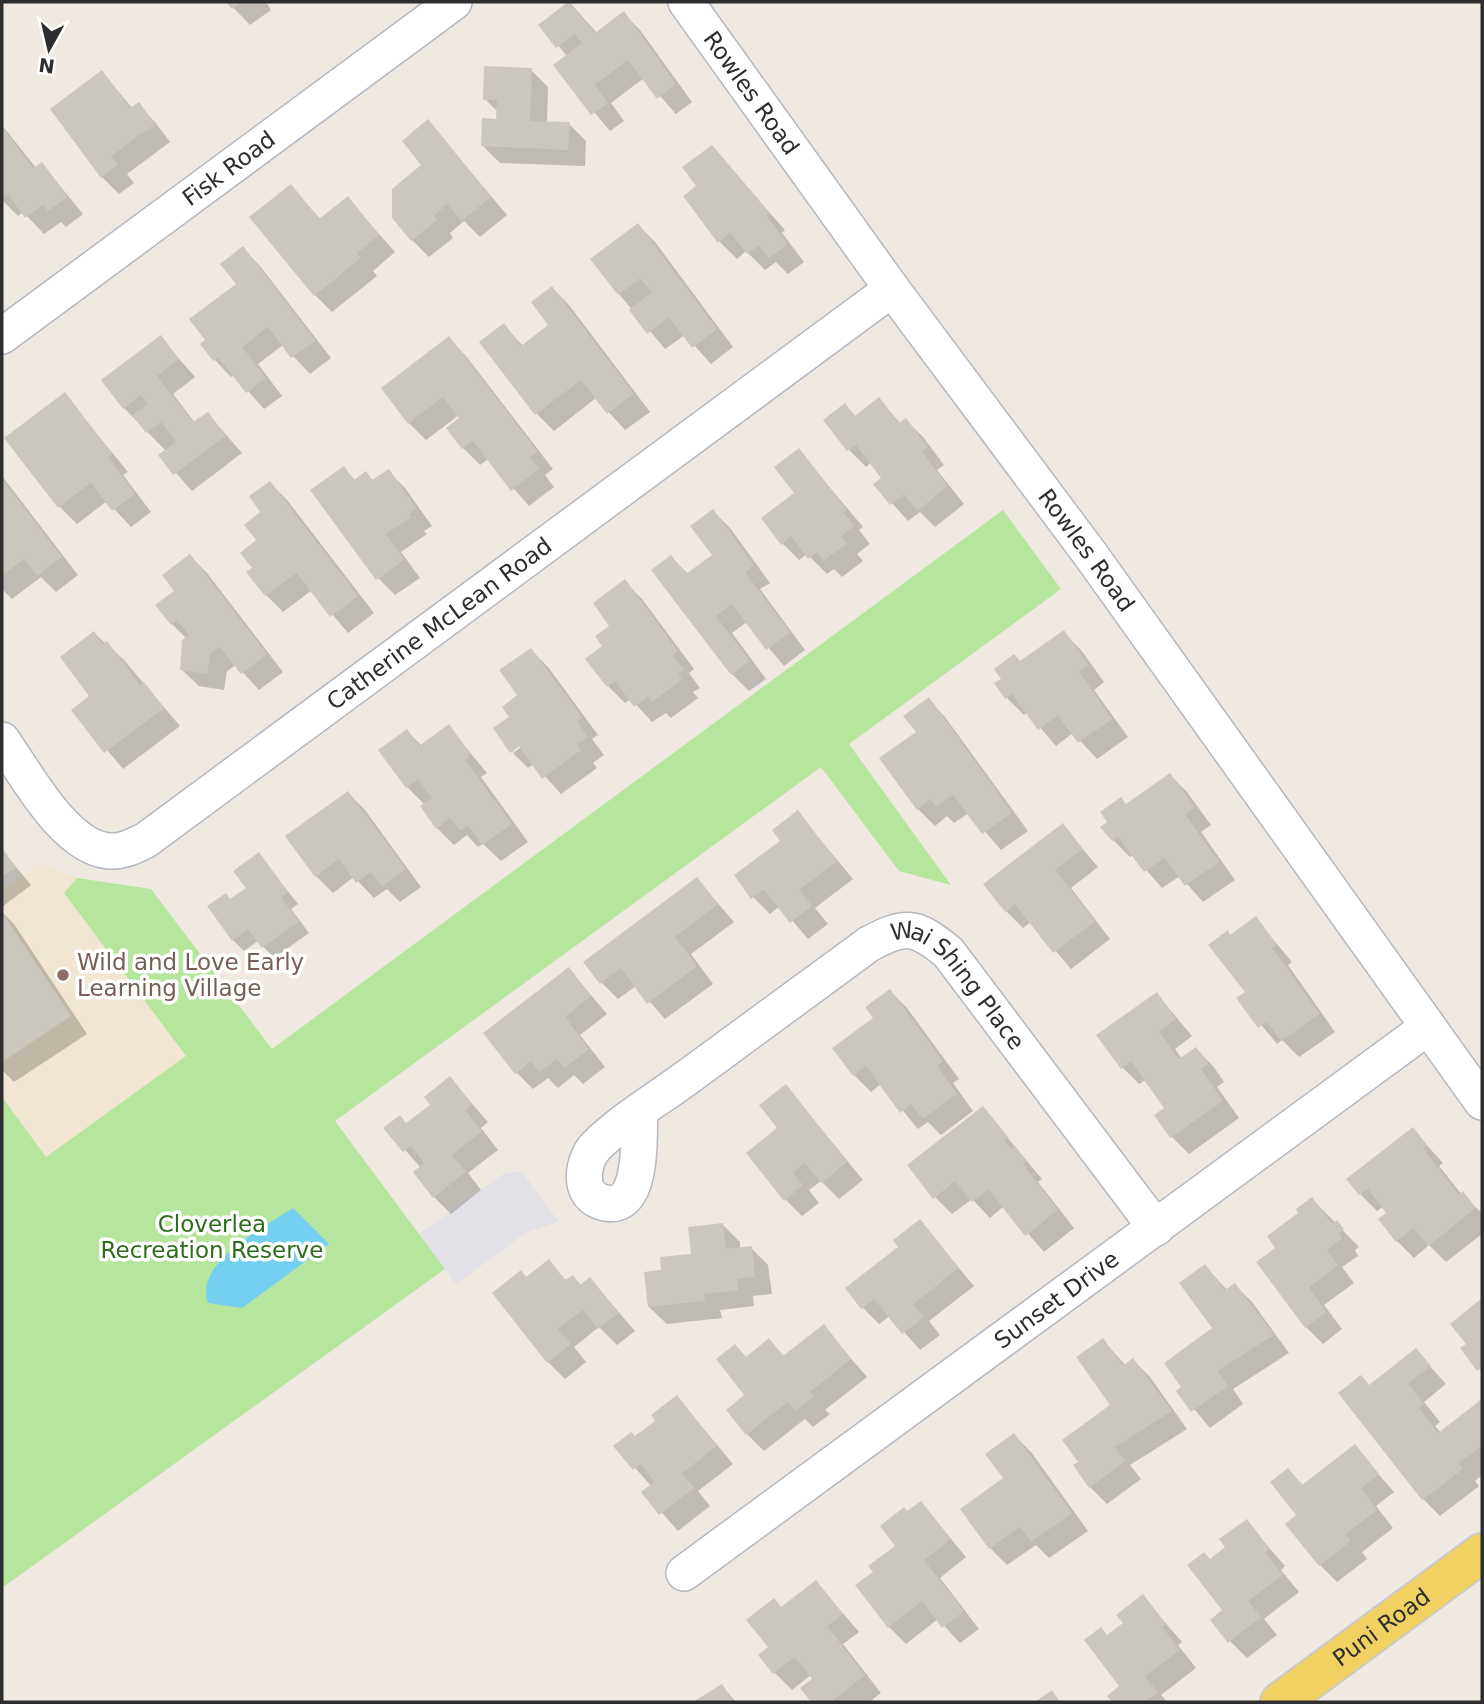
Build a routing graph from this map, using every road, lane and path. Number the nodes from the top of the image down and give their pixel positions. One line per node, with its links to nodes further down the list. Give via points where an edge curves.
1 (454, 2): 4 (street, Fisk Road)
2 (686, 2): 3 (street, Rowles Road)
3 (892, 289): 5 (street, Catherine McLean Road, via 146,840 110,851 88,846 70,834); 6 (street, Rowles Road, via 1090,554)
4 (2, 336)
5 (2, 740)
6 (1428, 1027): 7 (street, Rowles Road); 9 (street, Sunset Drive)
7 (1482, 1102)
8 (640, 1112): 9 (street, Wai Shing Place, via 869,944 906,929 919,931 948,952)
9 (1156, 1228): 11 (street, Sunset Drive)
10 (1482, 1553): 12 (main road, Puni Road)
11 (684, 1573)
12 (1280, 1702)

